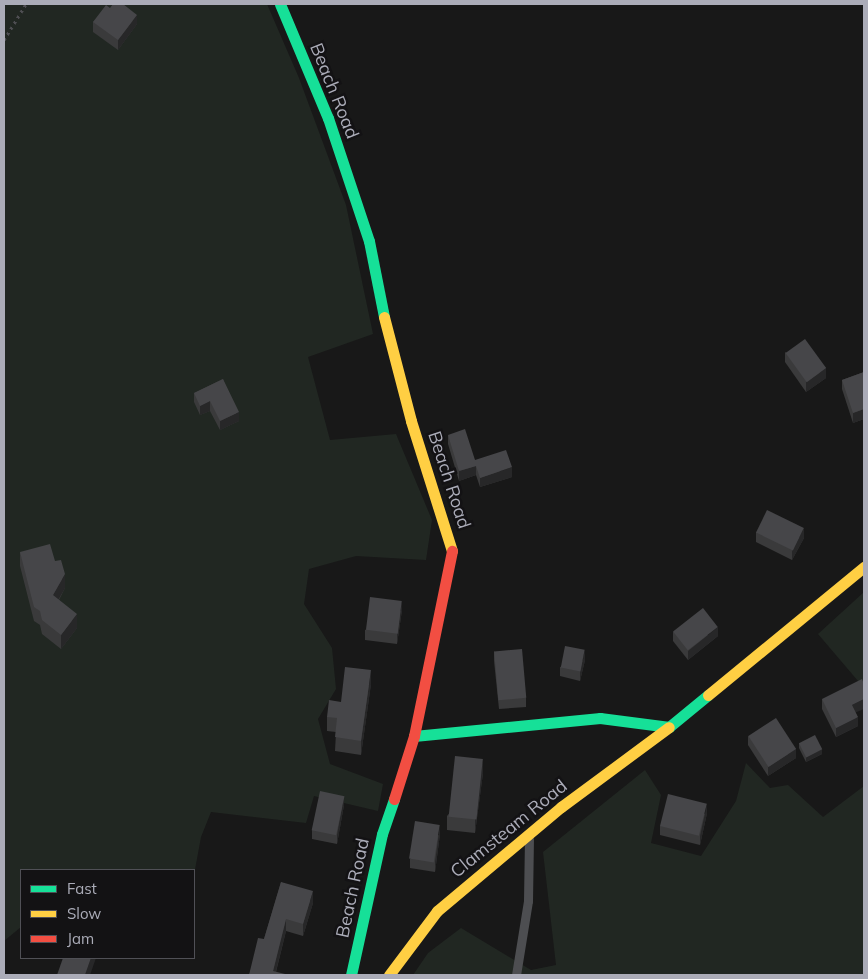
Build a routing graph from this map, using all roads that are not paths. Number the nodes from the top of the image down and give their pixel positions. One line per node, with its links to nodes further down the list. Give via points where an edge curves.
1 (280, 4): 4 (street, Beach Road, via 328,118 369,241 390,349 410,421 450,536 453,557)
2 (864, 567): 3 (street, Clamsteam Road)
3 (669, 727): 4 (street, via 600,718); 5 (street, Clamsteam Road)
4 (414, 736): 6 (street, Beach Road, via 382,834)
5 (529, 834): 7 (street, Clamsteam Road, via 437,911); 8 (lane, via 528,902)
6 (351, 975)
7 (389, 975)
8 (516, 975)

